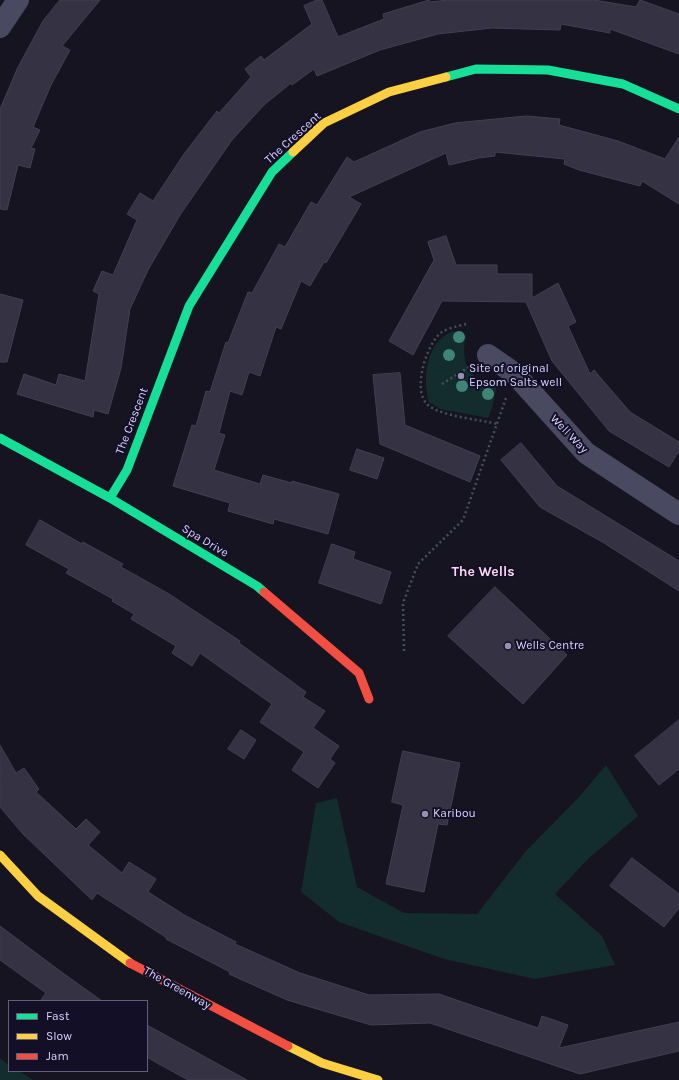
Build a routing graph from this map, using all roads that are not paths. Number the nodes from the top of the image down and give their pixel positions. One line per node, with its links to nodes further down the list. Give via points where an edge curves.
1 (18, 0): 2 (street)
2 (0, 27)
3 (679, 109): 6 (street, The Crescent, via 623,84 548,70 476,69 389,92 324,123 272,172 189,306 127,470)
4 (488, 355): 7 (street, Well Way, via 514,373 586,453)
5 (0, 438): 6 (street, Spa Drive)
6 (110, 498): 8 (street, Spa Drive, via 257,586 359,673)
7 (679, 514)
8 (370, 699)
9 (0, 855): 10 (street, The Greenway, via 38,896 130,962 322,1063)
10 (378, 1080)

